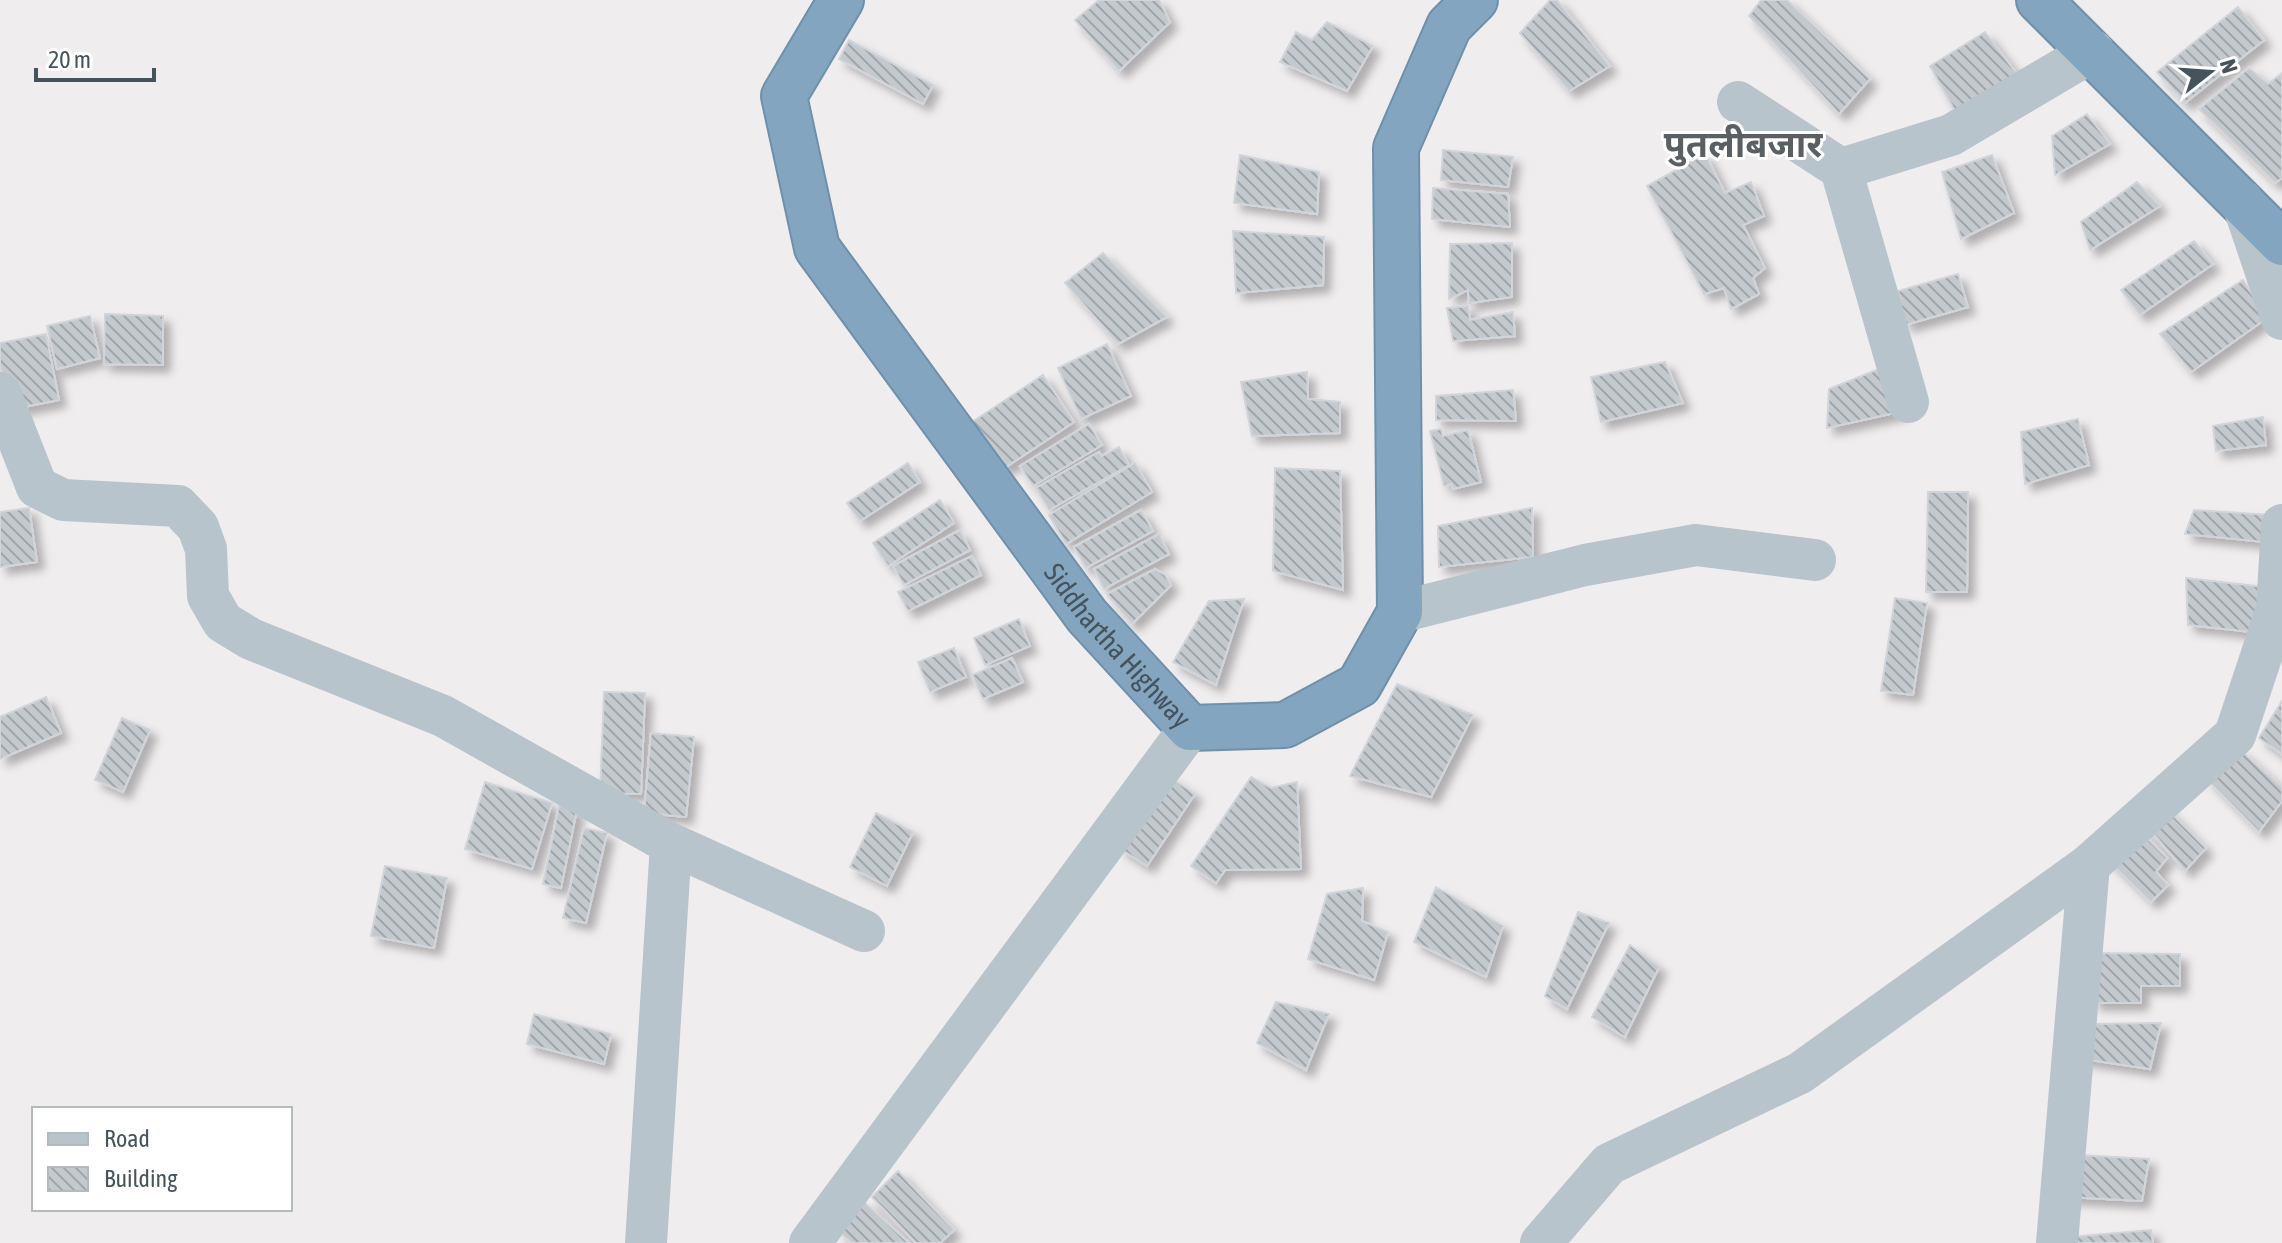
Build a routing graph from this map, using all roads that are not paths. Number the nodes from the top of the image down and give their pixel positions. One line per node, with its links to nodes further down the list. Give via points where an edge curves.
1 (841, 0): 15 (highway, Siddhartha Highway, via 784,96 817,248 1087,616)
2 (1475, 0): 14 (highway, Siddhartha Highway, via 1449,26 1396,148)
3 (2039, 0): 4 (highway)
4 (2093, 51): 6 (street, via 1951,135); 7 (highway)
5 (1738, 102): 6 (street)
6 (1841, 169): 11 (street)
7 (2242, 201): 8 (highway); 9 (street)
8 (2282, 243)
9 (2282, 319)
10 (0, 393): 16 (street, via 37,487 63,500 178,506 198,527 206,549 208,596 223,622 251,639 443,716)
11 (1908, 402)
12 (2282, 525): 17 (street, via 2277,609 2235,735)
13 (1815, 560): 14 (street, via 1696,545 1585,565)
14 (1400, 612): 15 (highway, Siddhartha Highway, via 1359,685 1347,692 1285,725)
15 (1190, 728): 20 (street)
16 (671, 844): 18 (street); 19 (street)
17 (2089, 865): 21 (street, via 1800,1073 1609,1164); 22 (street)
18 (864, 931)
19 (646, 1243)
20 (810, 1243)
21 (1541, 1243)
22 (2057, 1243)

